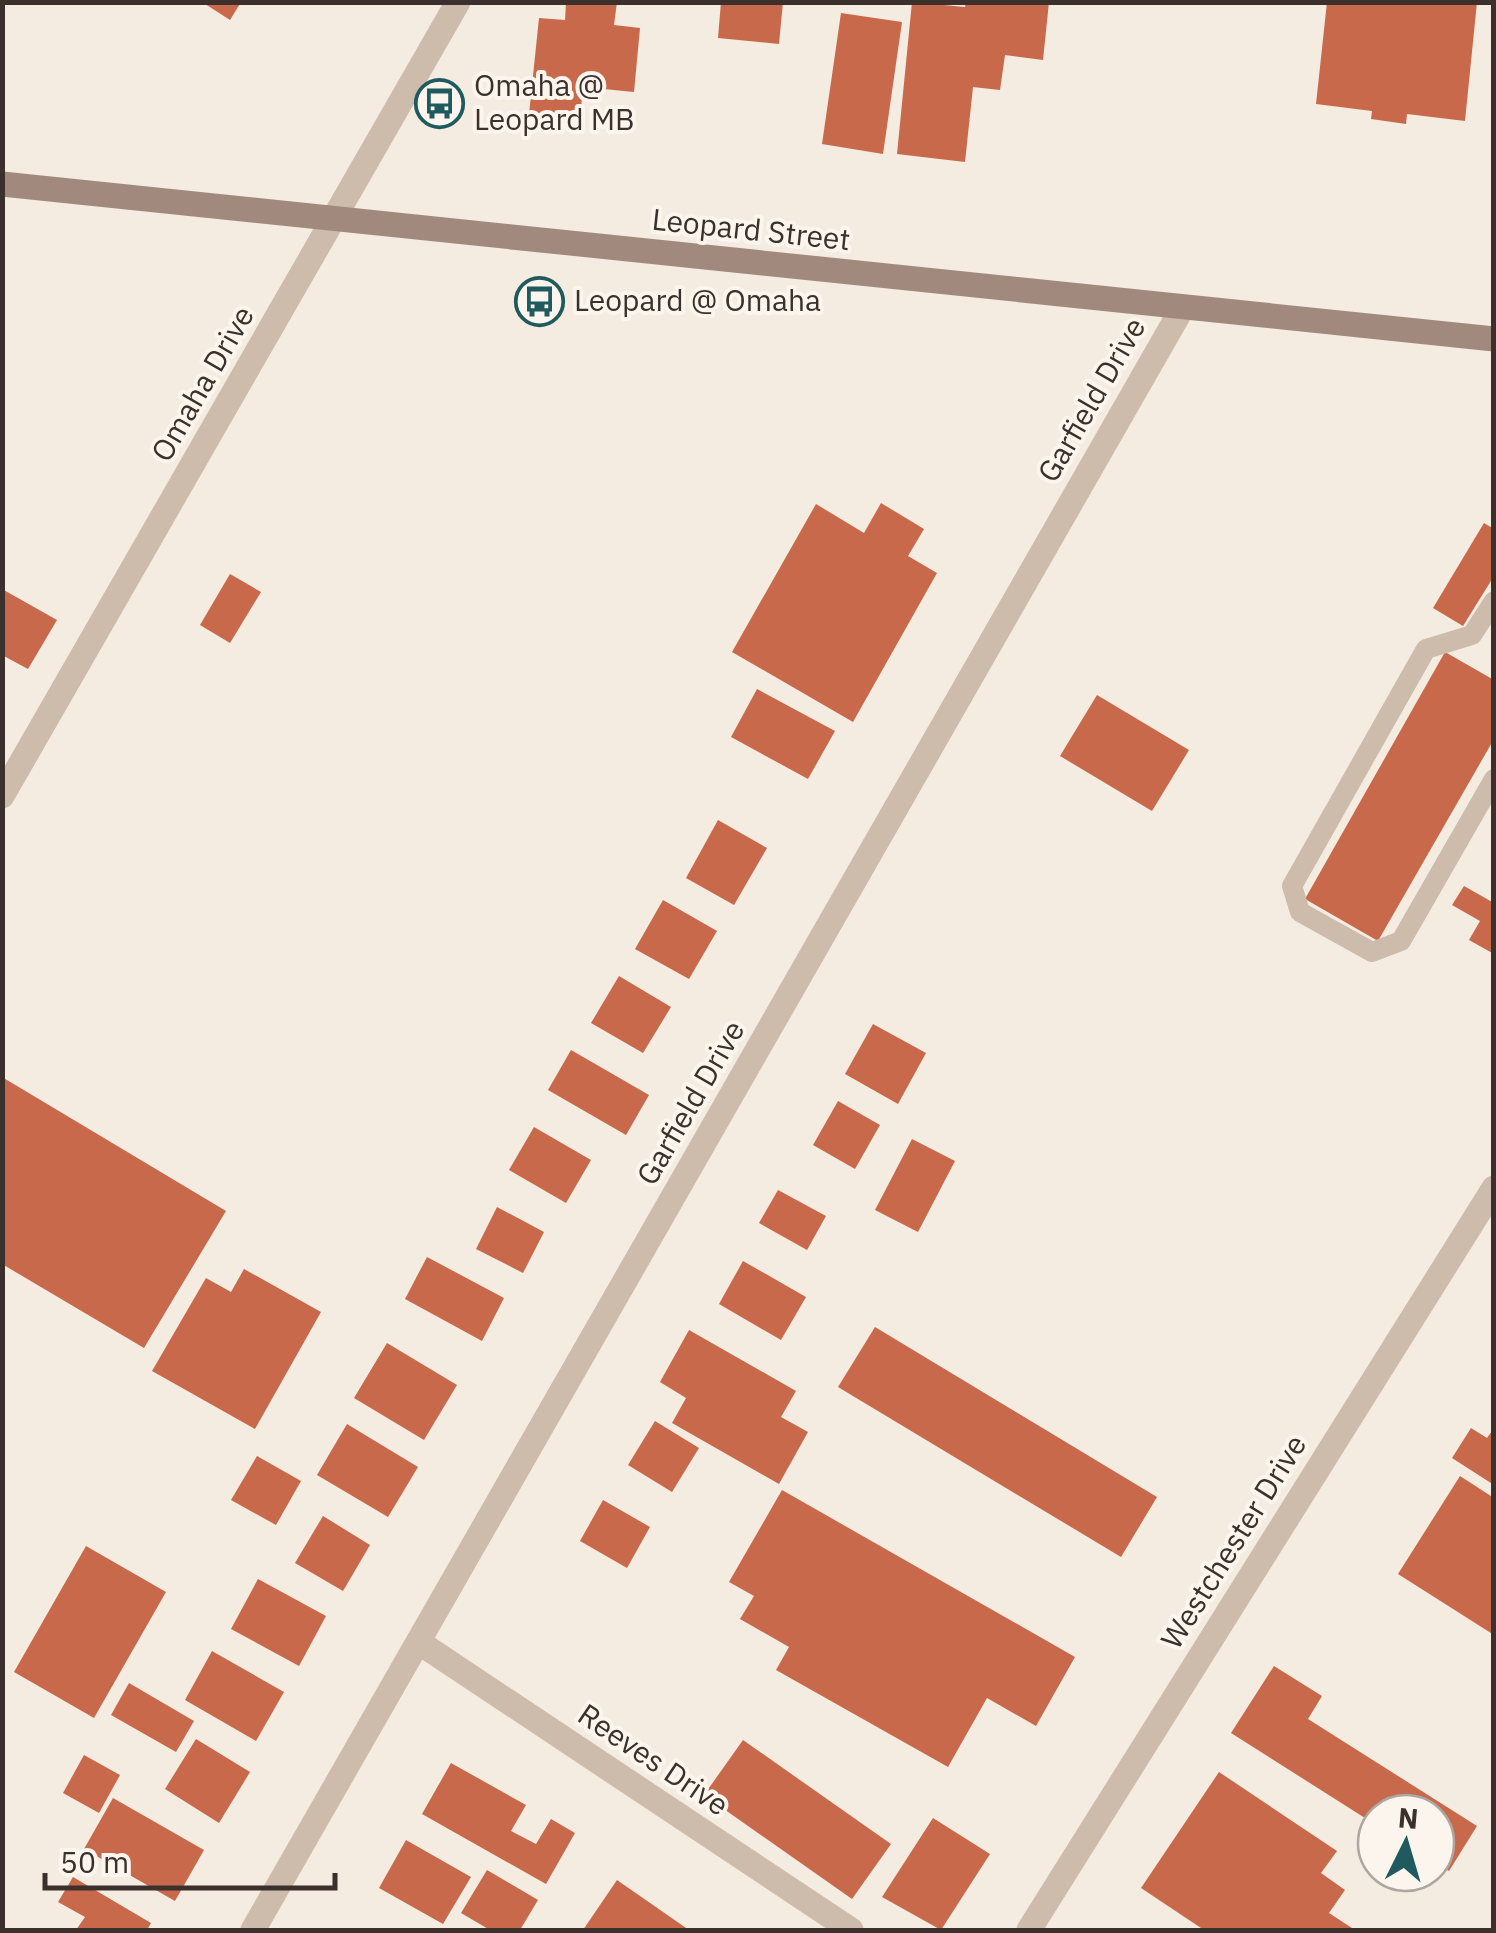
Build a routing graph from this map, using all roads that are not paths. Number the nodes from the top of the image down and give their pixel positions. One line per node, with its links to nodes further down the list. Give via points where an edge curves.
1 (458, 2): 3 (street, Omaha Drive)
2 (2, 184): 3 (main road, Leopard Street)
3 (334, 220): 4 (main road, Leopard Street); 8 (street, Omaha Drive)
4 (1183, 307): 5 (main road, Leopard Street); 10 (street, Garfield Drive)
5 (1494, 339)
6 (1494, 601): 7 (lane, via 1472,636 1426,649 1292,886 1300,912 1372,952 1401,941)
7 (1494, 778)
8 (2, 796)
9 (1494, 1188): 13 (street, Westchester Drive)
10 (420, 1643): 11 (street, Garfield Drive); 12 (street, Reeves Drive)
11 (253, 1930)
12 (850, 1930)
13 (1030, 1930)

